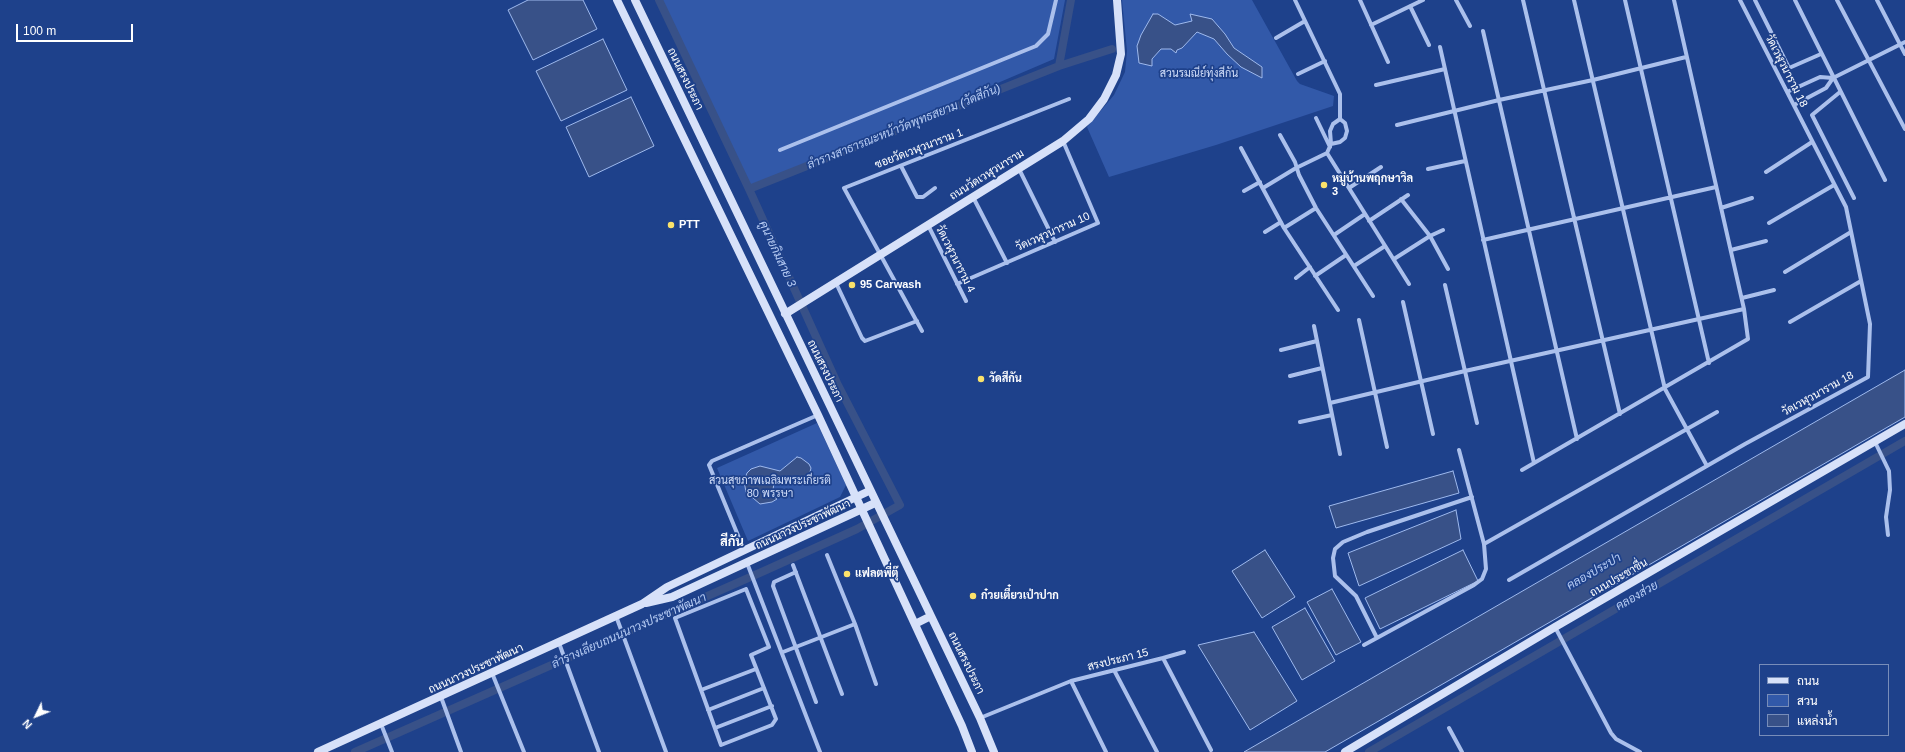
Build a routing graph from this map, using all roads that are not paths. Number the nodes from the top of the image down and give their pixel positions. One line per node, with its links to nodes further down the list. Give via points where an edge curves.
1 (617, 0): 145 (street)
2 (635, 0): 122 (street, ถนนสรงประภา)
3 (1056, 0): 56 (street, via 1048,34 1036,46)
4 (1117, 0): 52 (street, ถนนวัดเวฬุวนาราม, via 1121,54 1116,75 1104,99 1089,119)
5 (1295, 0): 19 (street)
6 (1360, 0): 20 (street)
7 (1423, 0): 18 (street)
8 (1456, 0): 21 (street)
9 (1523, 0): 40 (street)
10 (1574, 0): 38 (street)
11 (1625, 0): 35 (street)
12 (1674, 0): 30 (street)
13 (1740, 0): 41 (street, วัดเวฬุวนาราม 18)
14 (1755, 0): 28 (street, via 1788,68)
15 (1795, 0): 28 (street)
16 (1838, 0): 31 (street)
17 (1877, 0): 26 (street)
18 (1410, 6): 20 (street); 25 (street)
19 (1305, 21): 23 (street); 32 (street)
20 (1371, 25): 33 (street)
21 (1470, 26)
22 (1482, 31): 44 (street)
23 (1276, 38)
24 (1905, 42): 26 (street)
25 (1429, 45)
26 (1900, 45): 29 (street); 31 (street)
27 (1440, 47): 34 (street)
28 (1821, 54): 37 (street)
29 (1905, 54)
30 (1686, 57): 35 (street); 68 (street)
31 (1869, 60): 37 (street); 50 (street)
32 (1325, 61): 36 (street); 48 (street, via 1340,94)
33 (1388, 62)
34 (1445, 69): 39 (street); 46 (street)
35 (1640, 69): 38 (street); 75 (street)
36 (1298, 74)
37 (1833, 78): 41 (street, via 1820,77); 42 (street); 45 (street, via 1826,88)
38 (1593, 80): 40 (street); 80 (street)
39 (1376, 85)
40 (1544, 92): 44 (street); 83 (street)
41 (1787, 92): 45 (street, วัดเวฬุวนาราม 18)
42 (1840, 92): 65 (street); 77 (street, via 1812,115)
43 (1069, 99): 59 (street, ซอยวัดเวฬุวนาราม 1)
44 (1499, 100): 46 (street); 89 (street)
45 (1794, 105): 53 (street, วัดเวฬุวนาราม 18)
46 (1454, 111): 49 (street); 58 (street)
47 (1316, 118): 54 (street)
48 (1340, 119): 54 (street, via 1333,124 1330,131); 54 (street, via 1347,131 1345,138)
49 (1397, 124)
50 (1905, 129)
51 (1280, 135): 62 (street)
52 (1063, 141): 61 (street, ถนนวัดเวฬุวนาราม); 97 (street, วัดเวฬุวนาราม 10, via 1098,223)
53 (1812, 142): 64 (street); 67 (street, วัดเวฬุวนาราม 18)
54 (1330, 145): 57 (street)
55 (1241, 148): 66 (street)
56 (780, 150)
57 (1327, 153): 62 (street); 71 (street)
58 (1465, 161): 63 (street); 95 (street)
59 (901, 166): 69 (street, via 917,197 923,197); 100 (street, ซอยวัดเวฬุวนาราม 1, via 844,188)
60 (1381, 167): 71 (street)
61 (1019, 168): 74 (street, ถนนวัดเวฬุวนาราม); 97 (street)
62 (1296, 168): 70 (street); 79 (street)
63 (1428, 169)
64 (1766, 172)
65 (1885, 180)
66 (1260, 182): 70 (street); 72 (street)
67 (1834, 185): 86 (street); 92 (street, วัดเวฬุวนาราม 18, via 1846,207)
68 (1716, 187): 75 (street); 81 (street)
69 (935, 188)
70 (1263, 188): 85 (street)
71 (1349, 188): 82 (street)
72 (1244, 191)
73 (1408, 195): 78 (street)
74 (973, 197): 87 (street, ถนนวัดเวฬุวนาราม); 103 (street)
75 (1670, 197): 80 (street); 123 (street)
76 (1752, 198): 81 (street)
77 (1854, 198)
78 (1401, 199): 84 (street); 94 (street)
79 (1316, 208): 88 (street); 93 (street)
80 (1622, 208): 83 (street); 128 (street)
81 (1721, 208): 99 (street)
82 (1365, 214): 84 (street); 93 (street)
83 (1575, 219): 89 (street); 131 (street)
84 (1370, 221): 98 (street)
85 (1281, 222): 88 (street); 91 (street)
86 (1769, 223)
87 (928, 225): 100 (street, ถนนวัดเวฬุวนาราม); 112 (street, วัดเวฬุวนาราม 4)
88 (1284, 228): 105 (street)
89 (1529, 229): 95 (street); 133 (street)
90 (1443, 230): 94 (street)
91 (1264, 232)
92 (1851, 232): 107 (street); 110 (street, วัดเวฬุวนาราม 18)
93 (1334, 235): 101 (street)
94 (1430, 236): 102 (street); 106 (street)
95 (1483, 240): 134 (street)
96 (1766, 241): 99 (street)
97 (1055, 242): 103 (street, วัดเวฬุวนาราม 10)
98 (1385, 246): 102 (street); 104 (street)
99 (1731, 250): 117 (street)
100 (880, 255): 111 (street, ถนนวัดเวฬุวนาราม); 125 (street)
101 (1346, 255): 104 (street); 108 (street)
102 (1394, 259): 113 (street)
103 (1007, 263): 112 (street, วัดเวฬุวนาราม 10)
104 (1354, 266): 116 (street)
105 (1310, 267): 108 (street); 109 (street)
106 (1448, 269)
107 (1785, 272)
108 (1315, 276): 121 (street)
109 (1296, 278)
110 (1861, 281): 126 (street); 158 (street, วัดเวฬุวนาราม 18, via 1870,324 1868,377)
111 (836, 283): 122 (street, ถนนวัดเวฬุวนาราม); 125 (street, via 865,341)
112 (957, 284): 118 (street, วัดเวฬุวนาราม 4)
113 (1409, 284)
114 (1445, 285): 137 (street)
115 (1774, 290): 117 (street)
116 (1373, 296)
117 (1742, 298): 120 (street)
118 (966, 301)
119 (1403, 302): 139 (street)
120 (1744, 309): 123 (street); 135 (street, via 1748,340)
121 (1338, 310)
122 (785, 314): 160 (street, ถนนสรงประภา)
123 (1698, 319): 128 (street); 135 (street)
124 (1359, 320): 141 (street)
125 (916, 321): 129 (street)
126 (1790, 322)
127 (1314, 326): 130 (street)
128 (1650, 330): 131 (street); 140 (street)
129 (922, 331)
130 (1317, 341): 132 (street); 136 (street)
131 (1603, 341): 133 (street); 144 (street)
132 (1281, 350)
133 (1557, 352): 134 (street); 152 (street)
134 (1511, 362): 137 (street); 157 (street)
135 (1709, 363): 140 (street)
136 (1322, 368): 138 (street); 142 (street)
137 (1465, 371): 139 (street); 148 (street)
138 (1290, 376)
139 (1421, 382): 141 (street); 151 (street)
140 (1665, 389): 144 (street); 150 (street)
141 (1375, 393): 142 (street); 154 (street)
142 (1330, 403): 146 (street)
143 (1717, 412): 150 (street)
144 (1620, 414): 152 (street)
145 (818, 415): 162 (street); 167 (street, via 712,461 709,465)
146 (1332, 415): 147 (street); 156 (street)
147 (1300, 422)
148 (1477, 423)
149 (1905, 424): 153 (street, ถนนประชาชื่น)
150 (1686, 430): 158 (street); 166 (street)
151 (1433, 434)
152 (1577, 439): 157 (street)
153 (1875, 442): 165 (street, via 1889,471 1890,490 1886,517); 178 (street, ถนนประชาชื่น)
154 (1387, 446)
155 (1459, 450): 161 (street)
156 (1340, 454)
157 (1534, 463): 159 (street)
158 (1707, 466): 172 (street, วัดเวฬุวนาราม 18)
159 (1522, 470)
160 (869, 491): 162 (street, ถนนนาวงประชาพัฒนา); 163 (street, ถนนสรงประภา)
161 (1472, 497): 166 (street); 180 (street, via 1367,532 1343,542 1336,549 1333,558 1335,576 1356,596)
162 (856, 498): 164 (street); 167 (street, ถนนนาวงประชาพัฒนา)
163 (877, 506): 164 (street, ถนนนาวงประชาพัฒนา); 175 (street, ถนนสรงประภา)
164 (861, 509): 169 (street, ถนนนาวงประชาพัฒนา); 177 (street)
165 (1888, 535)
166 (1484, 544): 180 (street, via 1486,568 1482,578 1474,585)
167 (744, 550): 173 (street, ถนนนาวงประชาพัฒนา, via 667,586)
168 (827, 555): 176 (street)
169 (747, 563): 173 (street, ถนนนาวงประชาพัฒนา, via 672,597); 184 (street)
170 (793, 565): 171 (street)
171 (796, 572): 179 (street); 183 (street, via 774,582 773,586)
172 (1509, 580)
173 (642, 604): 174 (street, ถนนนาวงประชาพัฒนา)
174 (616, 616): 181 (street, ถนนนาวงประชาพัฒนา); 209 (street)
175 (931, 616): 177 (street); 199 (street, ถนนสรงประภา)
176 (855, 624): 179 (street); 191 (street)
177 (915, 624): 211 (street)
178 (1555, 627): 215 (street, ถนนประชาชื่น); 217 (street, via 1611,733)
179 (820, 638): 183 (street); 194 (street)
180 (1377, 638): 182 (street)
181 (559, 643): 189 (street, ถนนนาวงประชาพัฒนา); 208 (street)
182 (1364, 645)
183 (796, 648): 184 (street); 196 (street)
184 (783, 652): 210 (street)
185 (1184, 652): 186 (street)
186 (1163, 658): 188 (street, สรงประภา 15); 203 (street, สรงประภา 15)
187 (756, 669): 192 (street); 193 (street); 193 (street, via 751,655 769,647 746,589 675,618)
188 (1114, 670): 190 (street, สรงประภา 15); 214 (street)
189 (492, 673): 195 (street, ถนนนาวงประชาพัฒนา); 207 (street)
190 (1071, 681): 199 (street, สรงประภา 15); 213 (street)
191 (876, 684)
192 (764, 688): 197 (street); 198 (street)
193 (701, 690): 198 (street)
194 (842, 694)
195 (442, 700): 200 (street, ถนนนาวงประชาพัฒนา); 206 (street)
196 (816, 702)
197 (772, 706): 201 (street); 201 (street, via 775,721 772,725 721,745)
198 (708, 710): 201 (street)
199 (980, 718): 212 (street, ถนนสรงประภา)
200 (383, 728): 204 (street, ถนนนาวงประชาพัฒนา); 205 (street)
201 (715, 728)
202 (1448, 728): 216 (street)
203 (1211, 750)
204 (318, 752)
205 (392, 752)
206 (461, 752)
207 (524, 752)
208 (599, 752)
209 (666, 752)
210 (820, 752)
211 (972, 752)
212 (994, 752)
213 (1106, 752)
214 (1157, 752)
215 (1345, 752)
216 (1462, 752)
217 (1640, 752)

